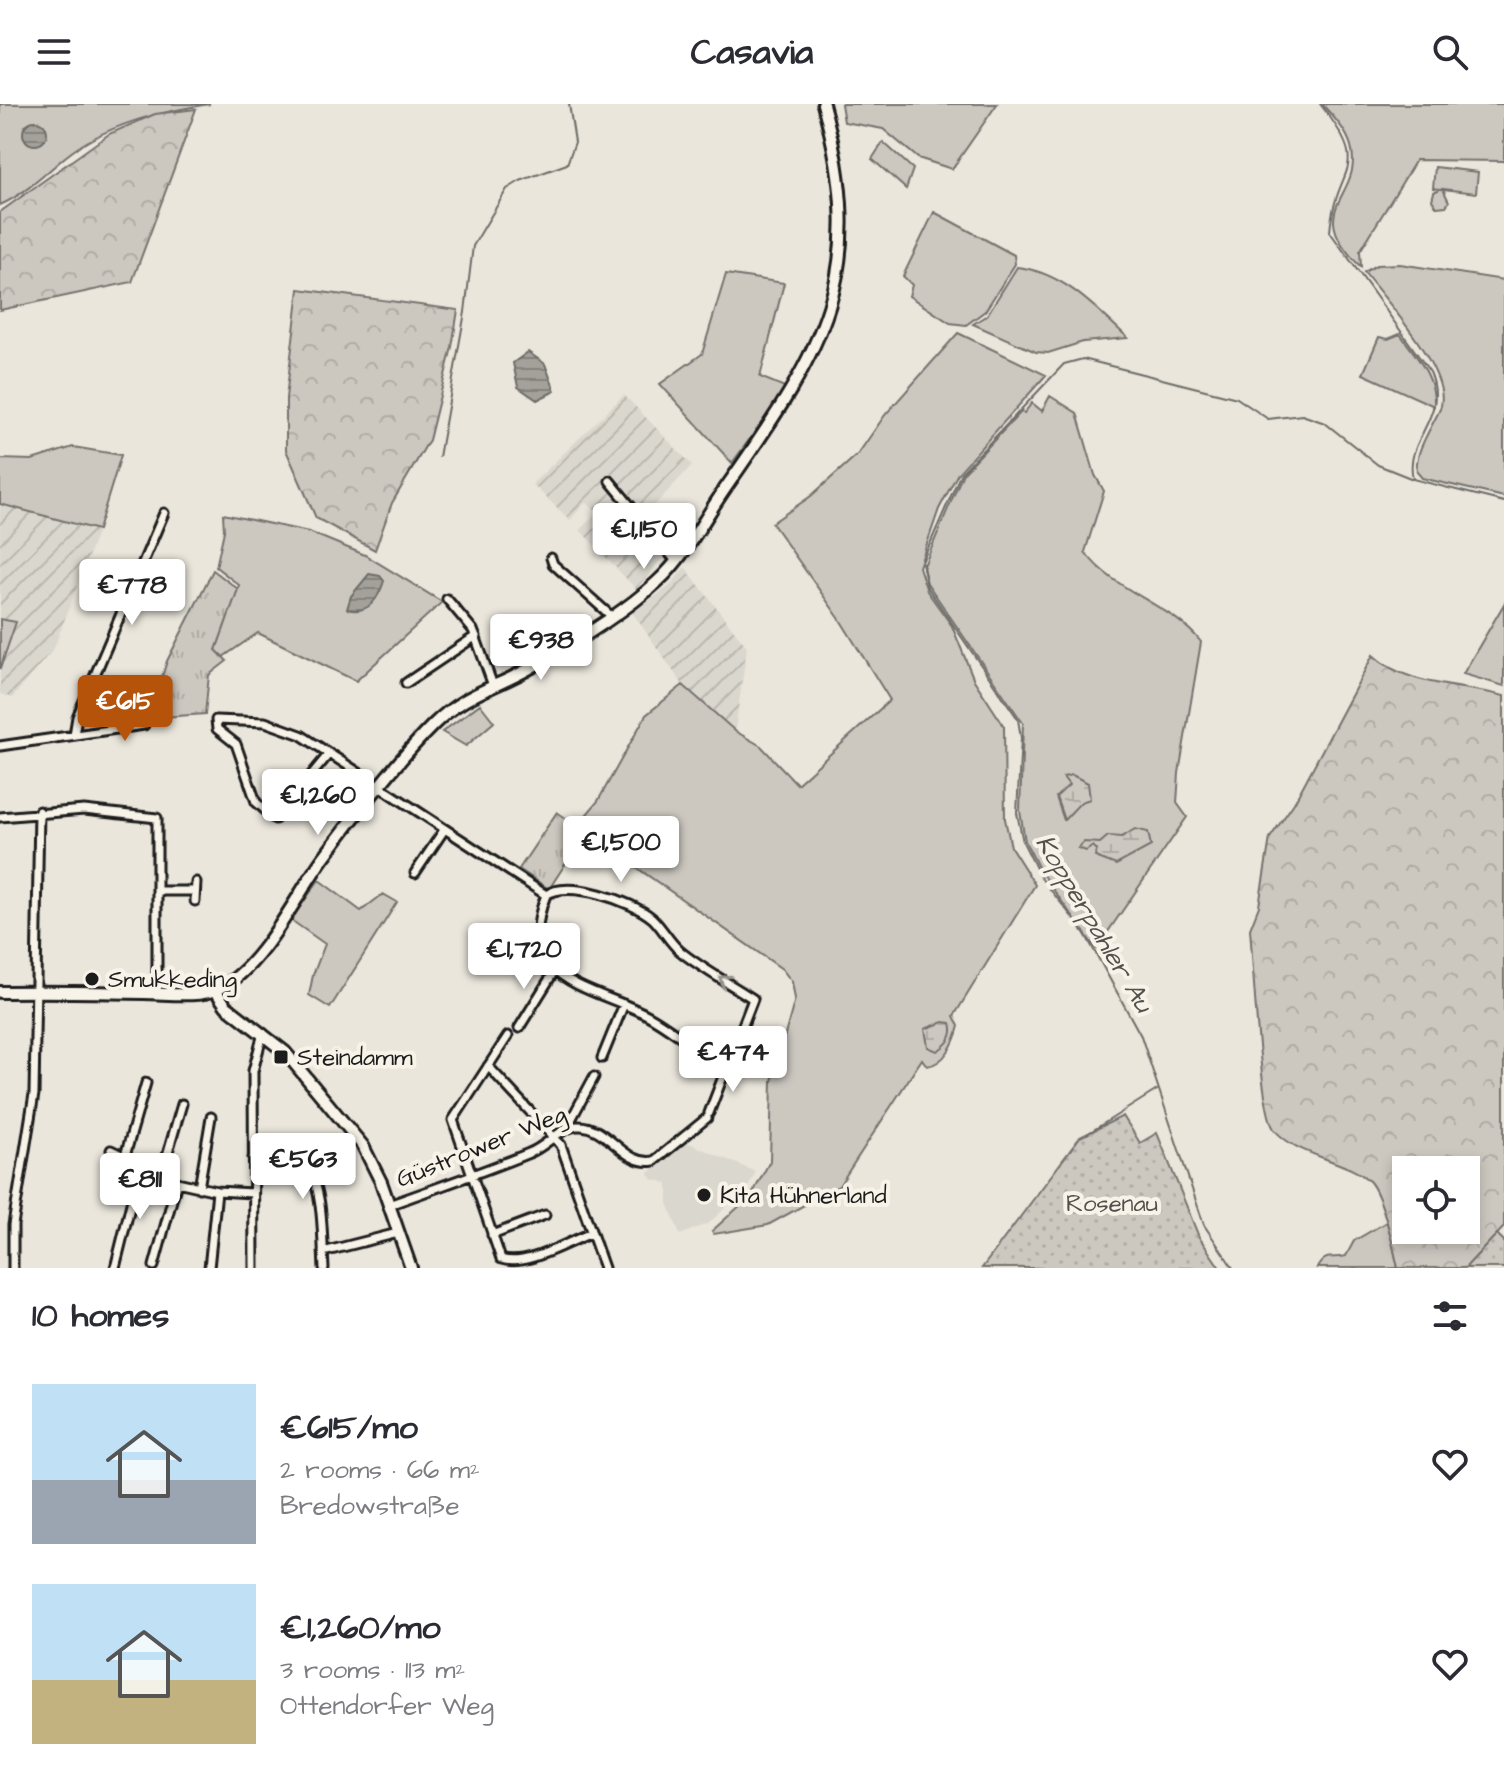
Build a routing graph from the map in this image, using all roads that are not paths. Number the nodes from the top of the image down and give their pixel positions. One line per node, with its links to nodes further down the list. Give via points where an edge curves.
1 (823, 104): 5 (main road, via 836,152 842,209 839,265 827,317 800,377)
2 (610, 481): 5 (street)
3 (164, 513): 12 (street)
4 (551, 558): 7 (street)
5 (675, 560): 7 (main road, via 657,582)
6 (447, 599): 8 (street)
7 (610, 615): 10 (main road, via 530,668)
8 (476, 636): 9 (street); 10 (street)
9 (406, 683)
10 (492, 683): 15 (main road, via 430,728)
11 (144, 725): 12 (street)
12 (74, 735): 13 (street)
13 (0, 746)
14 (328, 755): 14 (street, via 301,735 274,725 216,720 217,729 236,744 256,802 275,819); 15 (street)
15 (379, 789): 18 (street); 26 (main road, via 323,857 248,966)
16 (39, 811): 17 (street); 21 (street, via 157,818); 28 (street)
17 (0, 817)
18 (444, 830): 19 (street); 23 (street)
19 (415, 873)
20 (196, 882): 22 (street)
21 (158, 891): 22 (street); 29 (street)
22 (193, 891): 24 (street)
23 (546, 895): 25 (street, via 539,935); 35 (street, one-way to 23, via 753,999 679,950 651,917 619,900 583,891)
24 (195, 901)
25 (555, 970): 30 (street, via 581,990); 31 (street)
26 (215, 990): 29 (main road); 32 (main road, via 226,1006)
27 (0, 992): 28 (main road)
28 (34, 992): 29 (main road); 60 (street, via 32,1121 13,1225)
29 (157, 993)
30 (624, 1004): 34 (street); 35 (street)
31 (519, 1028)
32 (263, 1033): 45 (street, via 253,1071); 53 (main road, via 363,1146)
33 (508, 1036): 36 (street)
34 (602, 1058)
35 (728, 1064): 41 (street, Güstrower Weg, via 708,1116 661,1158 648,1162 631,1157 587,1127)
36 (488, 1066): 42 (street); 47 (street, via 453,1120)
37 (594, 1077): 41 (street)
38 (146, 1083): 44 (street)
39 (182, 1104): 48 (street)
40 (211, 1117): 50 (street)
41 (566, 1129): 42 (street, Güstrower Weg)
42 (556, 1137): 47 (street, Güstrower Weg, via 531,1153); 56 (street)
43 (111, 1150): 44 (street)
44 (125, 1156): 46 (street)
45 (253, 1158): 52 (street); 58 (street, via 304,1164 316,1184)
46 (140, 1167): 48 (street); 61 (street)
47 (471, 1175): 53 (street, Güstrower Weg); 57 (street)
48 (161, 1176): 49 (street)
49 (177, 1182): 50 (street); 59 (street)
50 (199, 1188): 51 (street)
51 (217, 1191): 52 (street); 62 (street)
52 (252, 1193): 63 (street)
53 (389, 1205): 55 (main road)
54 (545, 1215): 57 (street)
55 (398, 1233): 58 (street); 65 (main road)
56 (592, 1233): 57 (street, via 559,1249 506,1262); 66 (street)
57 (492, 1235)
58 (323, 1252): 64 (street)
59 (154, 1266)
60 (13, 1268)
61 (115, 1268)
62 (209, 1268)
63 (254, 1268)
64 (324, 1268)
65 (411, 1268)
66 (604, 1268)

